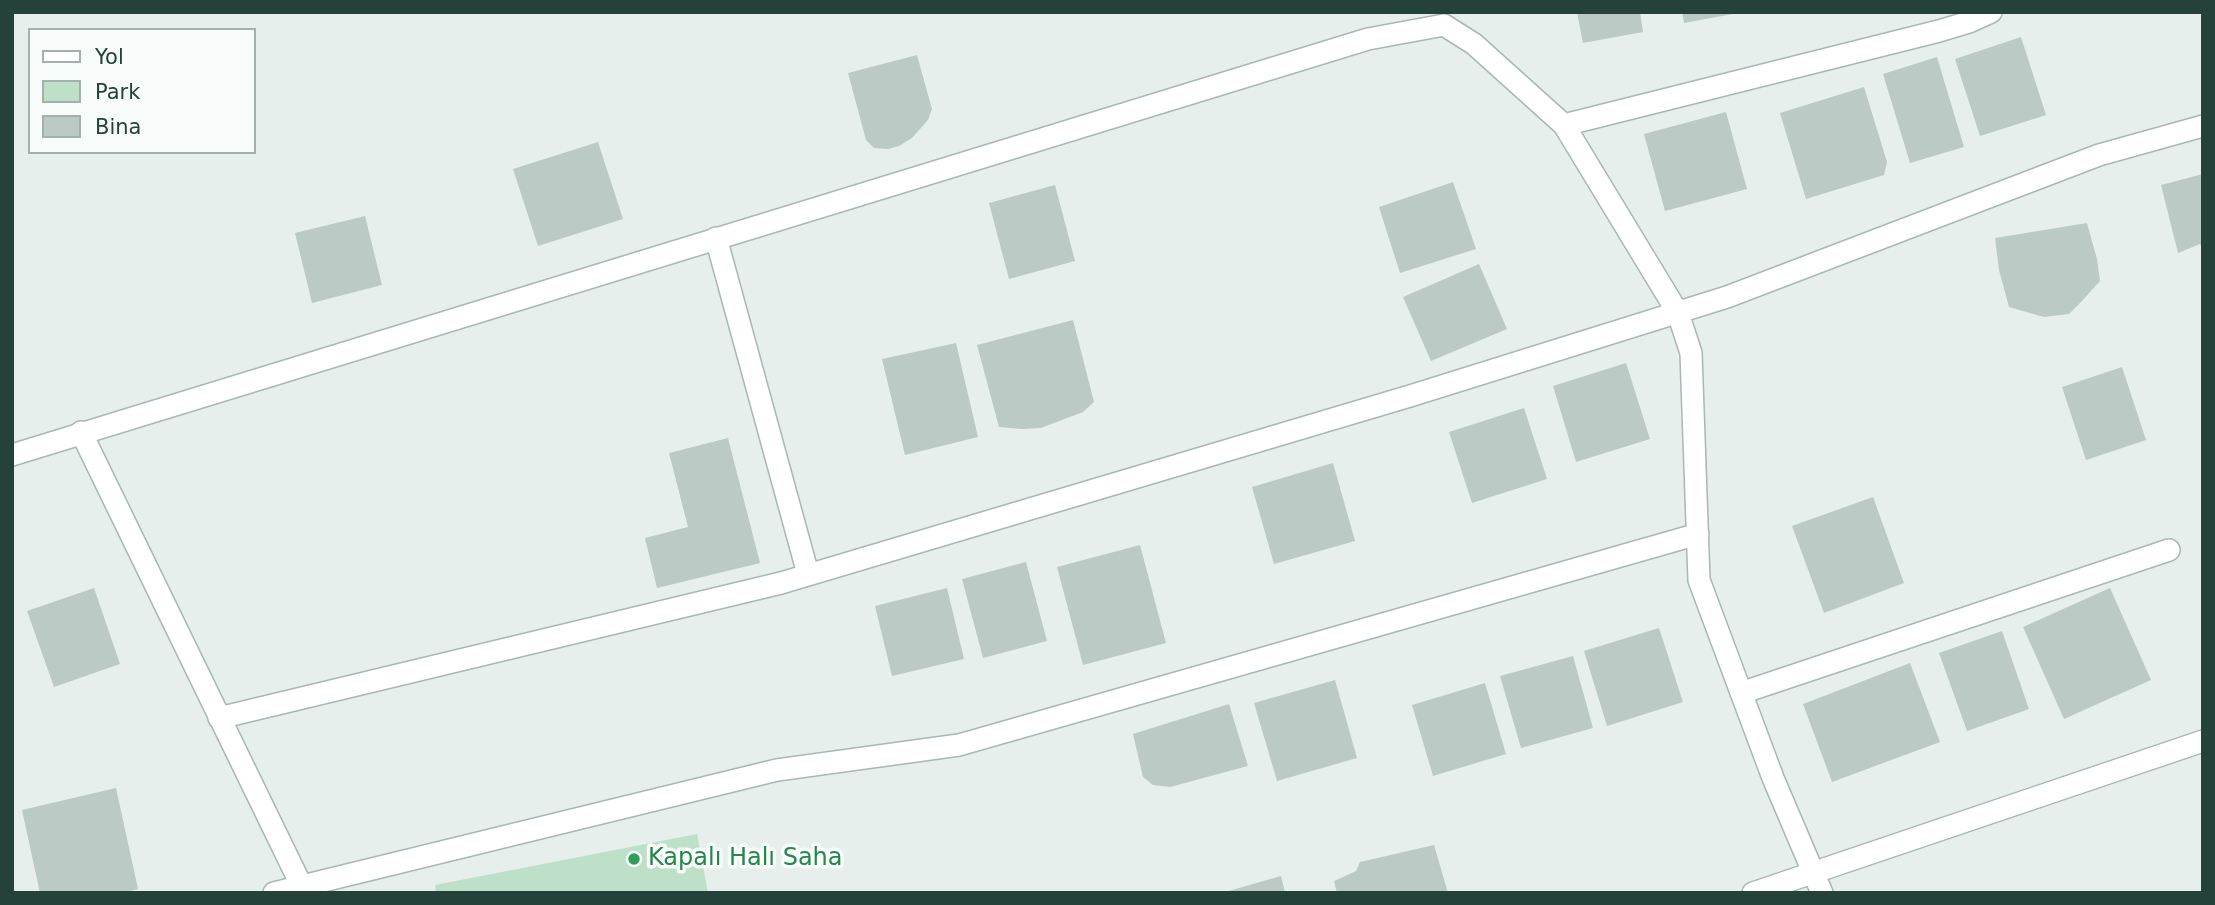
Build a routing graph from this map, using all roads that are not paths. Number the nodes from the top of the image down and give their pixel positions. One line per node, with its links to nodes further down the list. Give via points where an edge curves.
1 (1991, 12): 2 (street, via 1939,31)
2 (1564, 125): 4 (street, via 1474,44 1444,25 1368,38); 5 (street)
3 (2203, 126): 5 (street, via 2099,155)
4 (716, 238): 6 (street); 10 (street)
5 (1678, 313): 8 (street, via 1691,353); 10 (street)
6 (81, 432): 7 (street); 12 (street)
7 (12, 455)
8 (1698, 534): 11 (street, via 1699,580); 15 (street, via 960,745 777,770)
9 (2169, 551): 11 (street)
10 (808, 574): 12 (street)
11 (1741, 693): 14 (street)
12 (219, 718): 15 (street)
13 (2203, 741): 14 (street)
14 (1813, 871): 17 (street); 18 (street)
15 (303, 889): 16 (street)
16 (274, 893)
17 (1753, 893)
18 (1822, 893)

